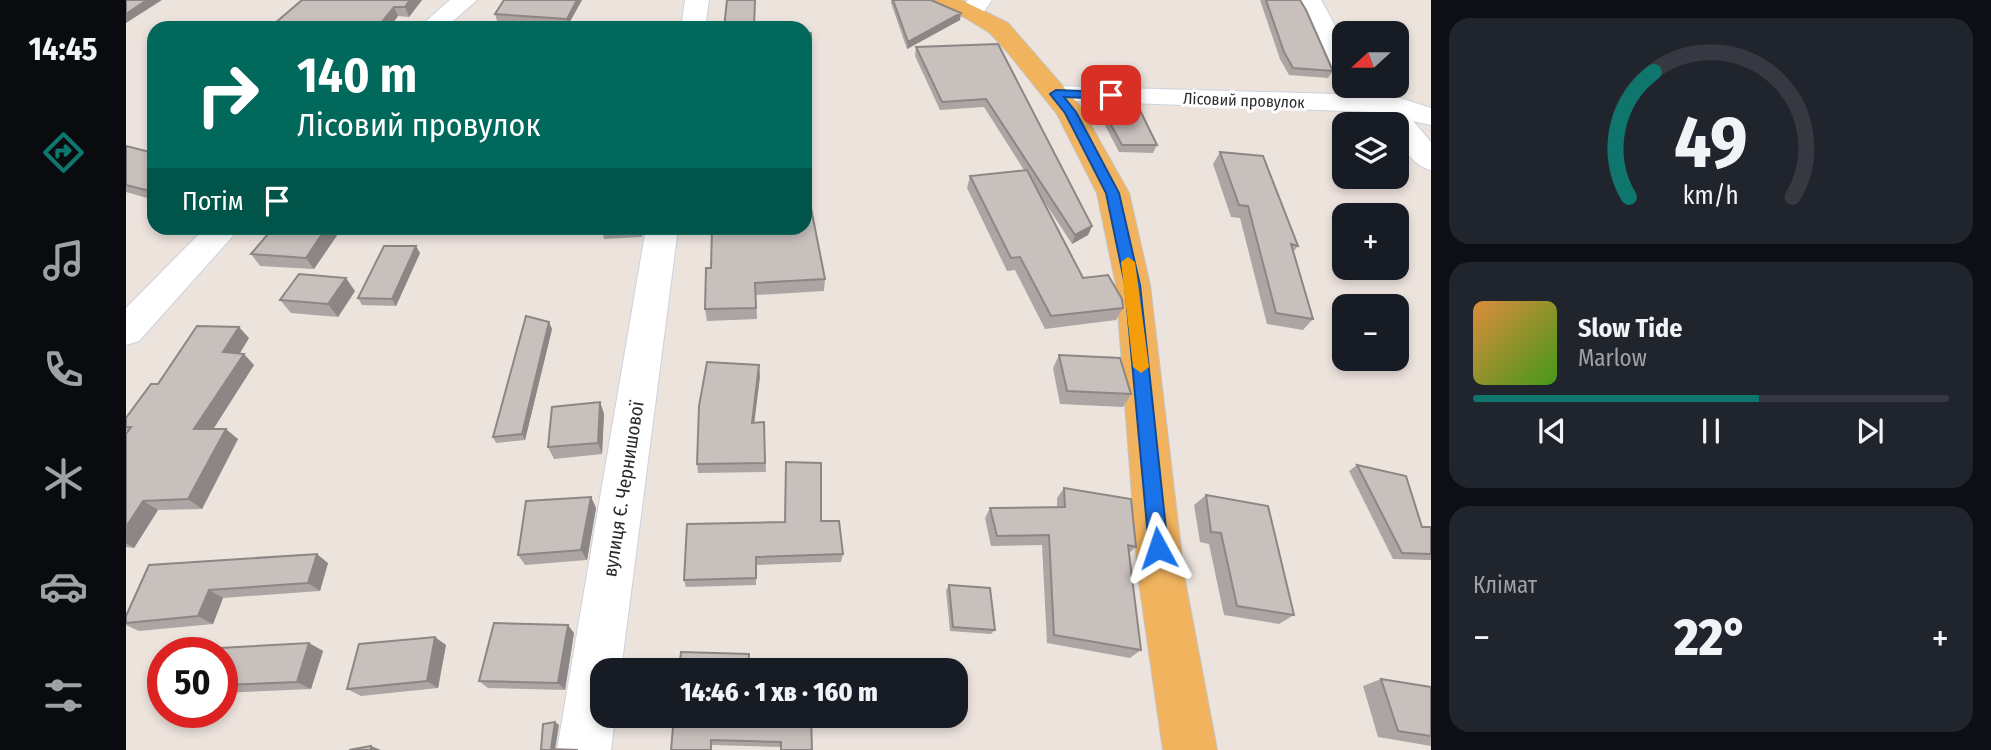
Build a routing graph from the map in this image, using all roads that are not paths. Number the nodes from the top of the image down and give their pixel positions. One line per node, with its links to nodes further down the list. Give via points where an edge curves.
1 (465, 0): 5 (street)
2 (697, 0): 6 (street)
3 (1310, 0): 7 (street)
4 (964, 4): 8 (main road, via 999,28)
5 (439, 21)
6 (694, 21)
7 (1332, 43)
8 (1056, 94): 9 (street, Лісовий провулок); 18 (main road, via 1113,193 1133,285 1161,575)
9 (1332, 95)
10 (1378, 98): 13 (street)
11 (1383, 98): 12 (street, Лісовий провулок)
12 (1431, 117)
13 (1431, 160)
14 (217, 235): 16 (street)
15 (661, 235): 17 (street, вулиця Є. Чернишової)
16 (127, 327)
17 (584, 750)
18 (1190, 750)

